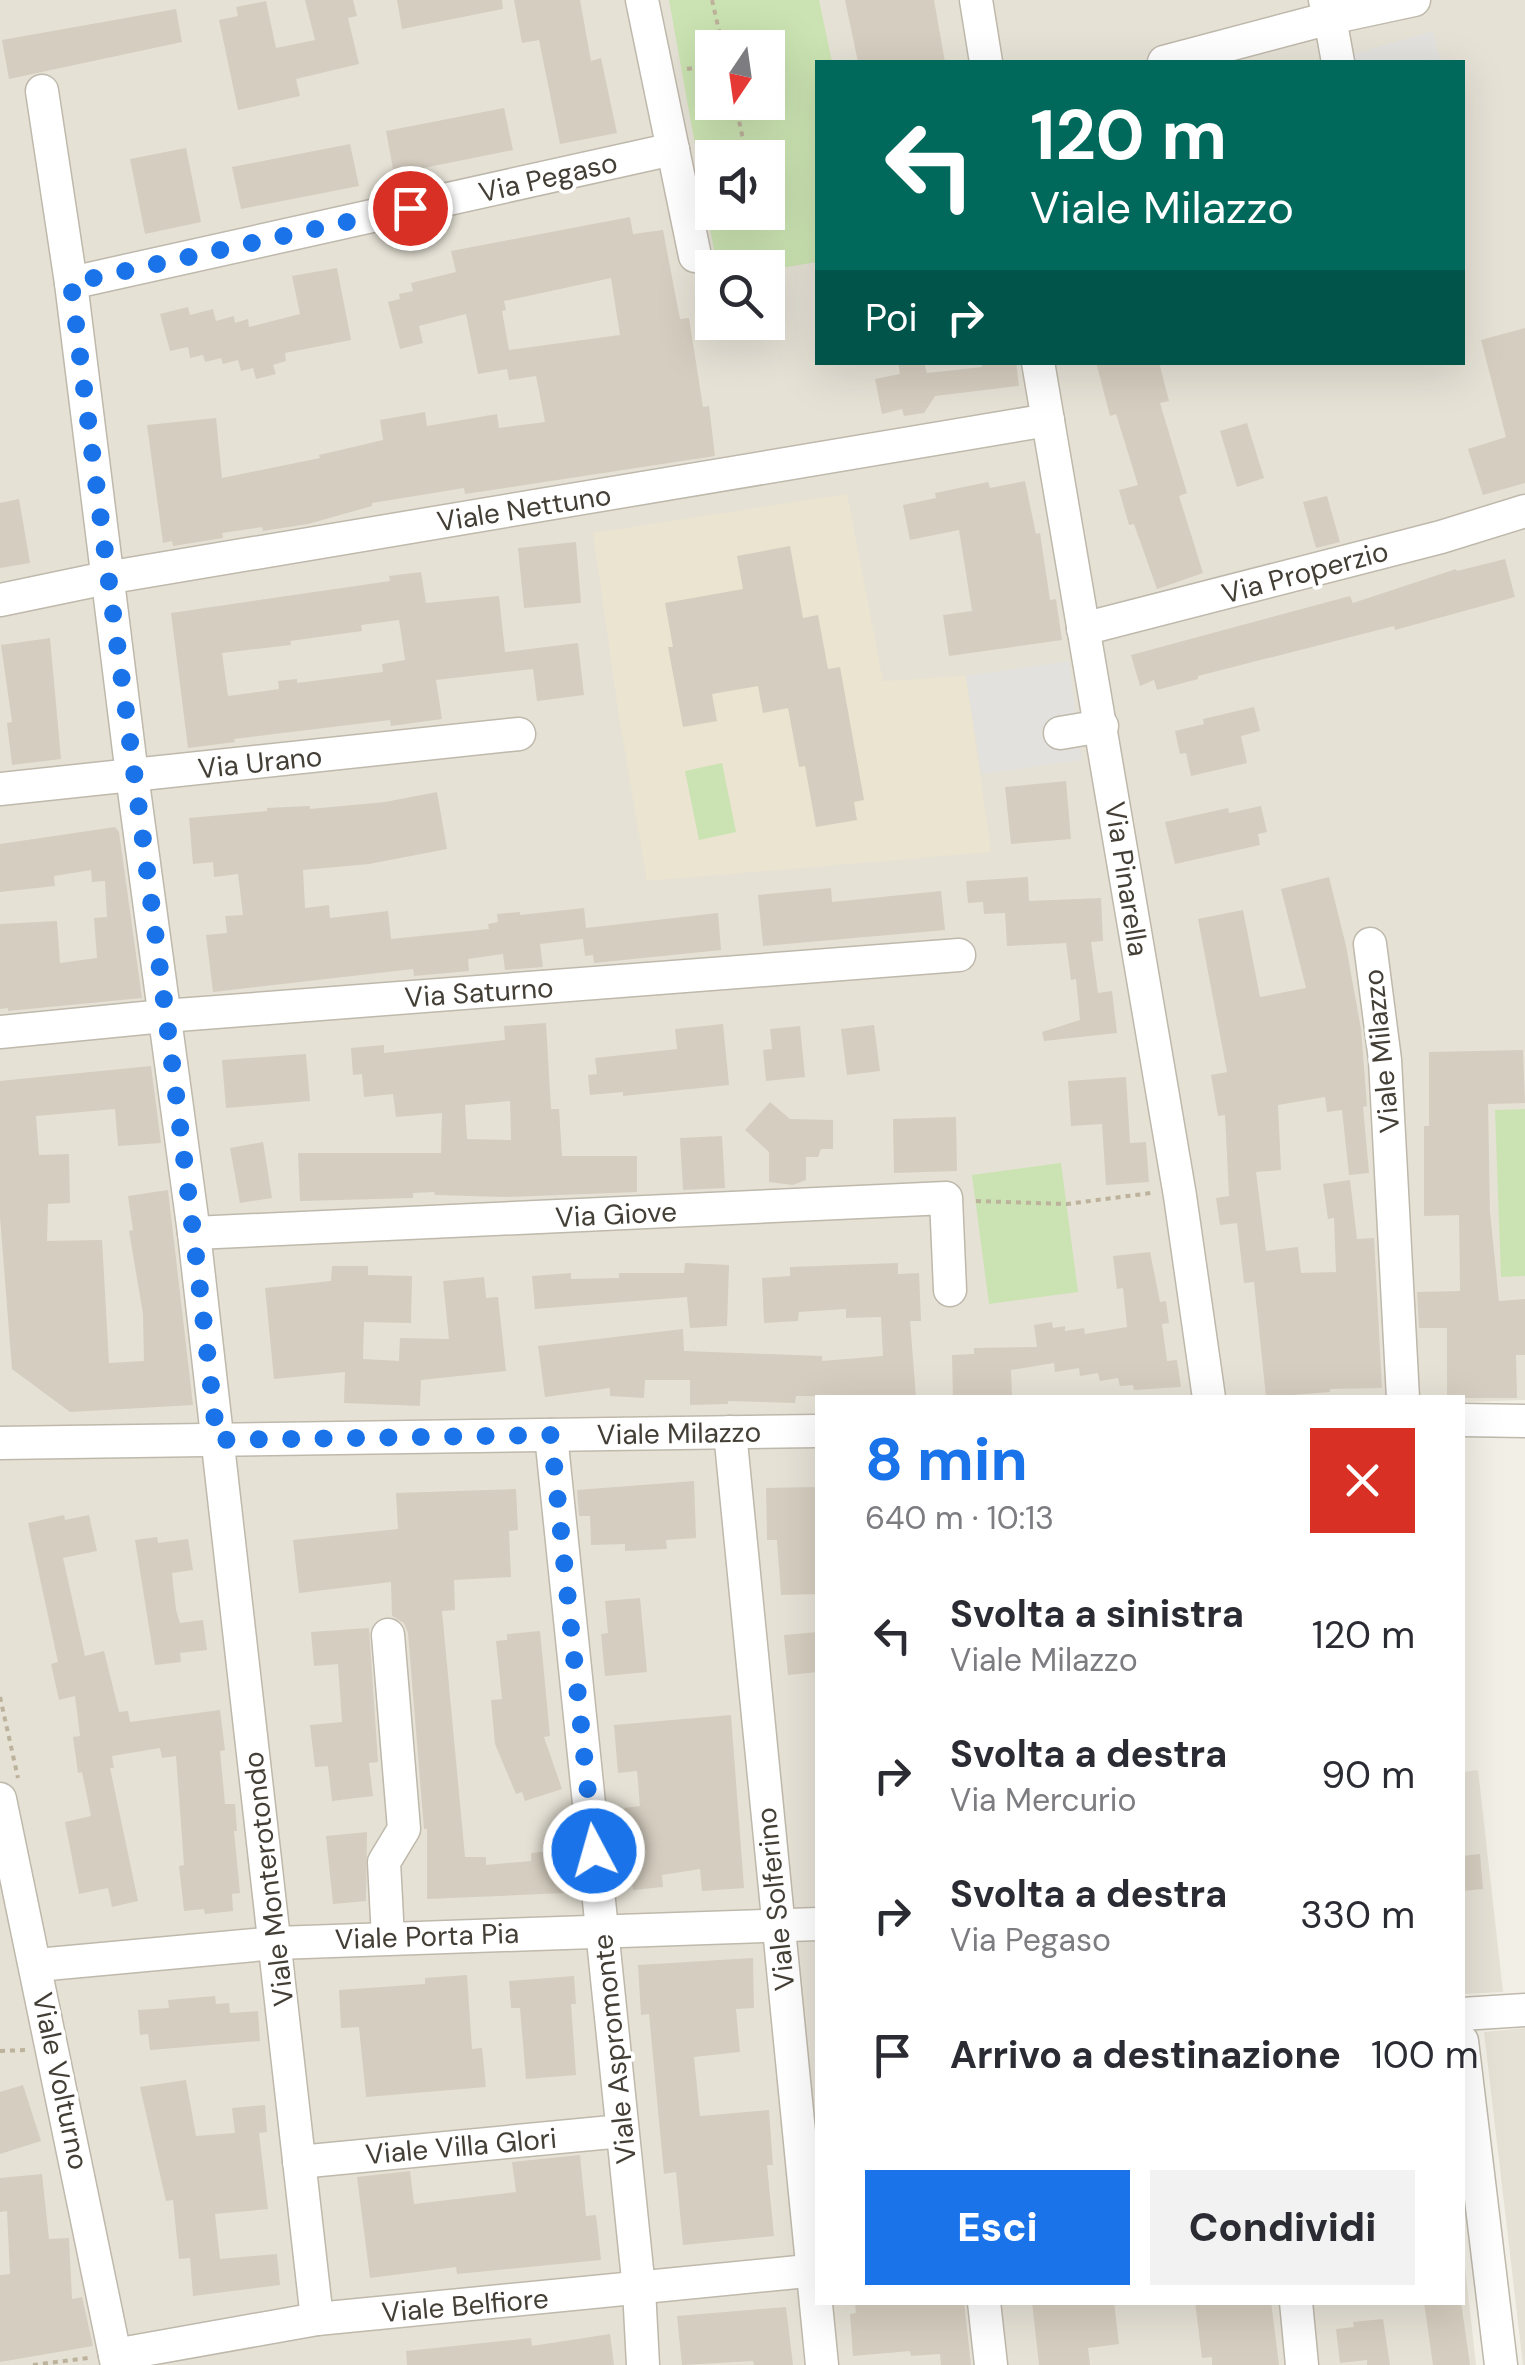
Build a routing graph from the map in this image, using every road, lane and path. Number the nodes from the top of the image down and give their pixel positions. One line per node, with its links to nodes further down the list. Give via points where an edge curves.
1 (642, 0): 11 (street)
2 (712, 0): 6 (path)
3 (976, 0): 7 (street)
4 (1414, 0): 5 (street)
5 (1328, 9): 8 (street); 9 (street)
6 (719, 30)
7 (986, 60)
8 (1170, 60)
9 (1338, 60)
10 (42, 91): 13 (street, Viale Monterotondo)
11 (673, 150): 12 (street); 13 (street, Via Pegaso)
12 (695, 256)
13 (71, 283): 17 (street, Viale Monterotondo)
14 (1039, 365): 15 (street, Via Pinarella)
15 (1048, 420): 17 (street, Viale Nettuno); 19 (street, Via Pinarella)
16 (1525, 511): 19 (street, Via Properzio)
17 (106, 578): 18 (street, Viale Nettuno); 23 (street, Viale Monterotondo)
18 (0, 600)
19 (1083, 629): 20 (street, Via Pinarella)
20 (1102, 726): 22 (street); 29 (street, Via Pinarella)
21 (519, 734): 23 (street, Via Urano)
22 (1060, 734)
23 (132, 775): 24 (street, Via Urano); 27 (street, Viale Monterotondo)
24 (0, 789)
25 (1370, 944): 34 (street, Viale Milazzo, via 1385,1060)
26 (959, 955): 27 (street, Via Saturno)
27 (164, 1016): 28 (street, Via Saturno); 31 (street, Viale Monterotondo)
28 (0, 1032)
29 (1180, 1196): 30 (path, via 1163,1191 1067,1204); 33 (street, Via Pinarella)
30 (946, 1198): 31 (street, Via Giove); 32 (street)
31 (194, 1233): 40 (street, Viale Monterotondo)
32 (950, 1290)
33 (1208, 1395)
34 (1403, 1395)
35 (1465, 1420): 36 (street)
36 (1521, 1420)
37 (815, 1431): 38 (street, Viale Milazzo)
38 (730, 1432): 39 (street, Viale Milazzo); 44 (street, Viale Solferino)
39 (551, 1435): 40 (street, Viale Milazzo); 46 (street, Viale Aspromonte)
40 (217, 1440): 41 (street, Viale Milazzo); 48 (street, Viale Monterotondo)
41 (0, 1443)
42 (388, 1635): 47 (street, via 404,1829 384,1862)
43 (0, 1798): 49 (street, Viale Volturno)
44 (777, 1924): 45 (street, Viale Porta Pia); 46 (street, Viale Porta Pia); 55 (street, Viale Solferino)
45 (815, 1924)
46 (602, 1929): 47 (street, Viale Porta Pia); 53 (street, Viale Aspromonte)
47 (388, 1938): 48 (street, Viale Porta Pia)
48 (276, 1943): 49 (street, Viale Porta Pia); 54 (street, Viale Monterotondo)
49 (37, 1965): 61 (street, Viale Volturno)
50 (1525, 2010): 51 (street)
51 (1465, 2014)
52 (1465, 2066): 67 (street)
53 (622, 2131): 54 (street, Viale Villa Glori); 56 (street, Viale Aspromonte)
54 (299, 2162): 60 (street, Viale Monterotondo)
55 (815, 2270): 56 (street, Viale Belfiore)
56 (638, 2288): 60 (street, Viale Belfiore); 63 (street, Viale Aspromonte)
57 (818, 2305): 64 (street, Viale Solferino)
58 (984, 2305): 65 (street)
59 (1296, 2305): 66 (street)
60 (317, 2318): 61 (street, Viale Belfiore)
61 (116, 2360): 62 (path)
62 (33, 2365)
63 (643, 2365)
64 (822, 2365)
65 (990, 2365)
66 (1302, 2365)
67 (1501, 2365)

